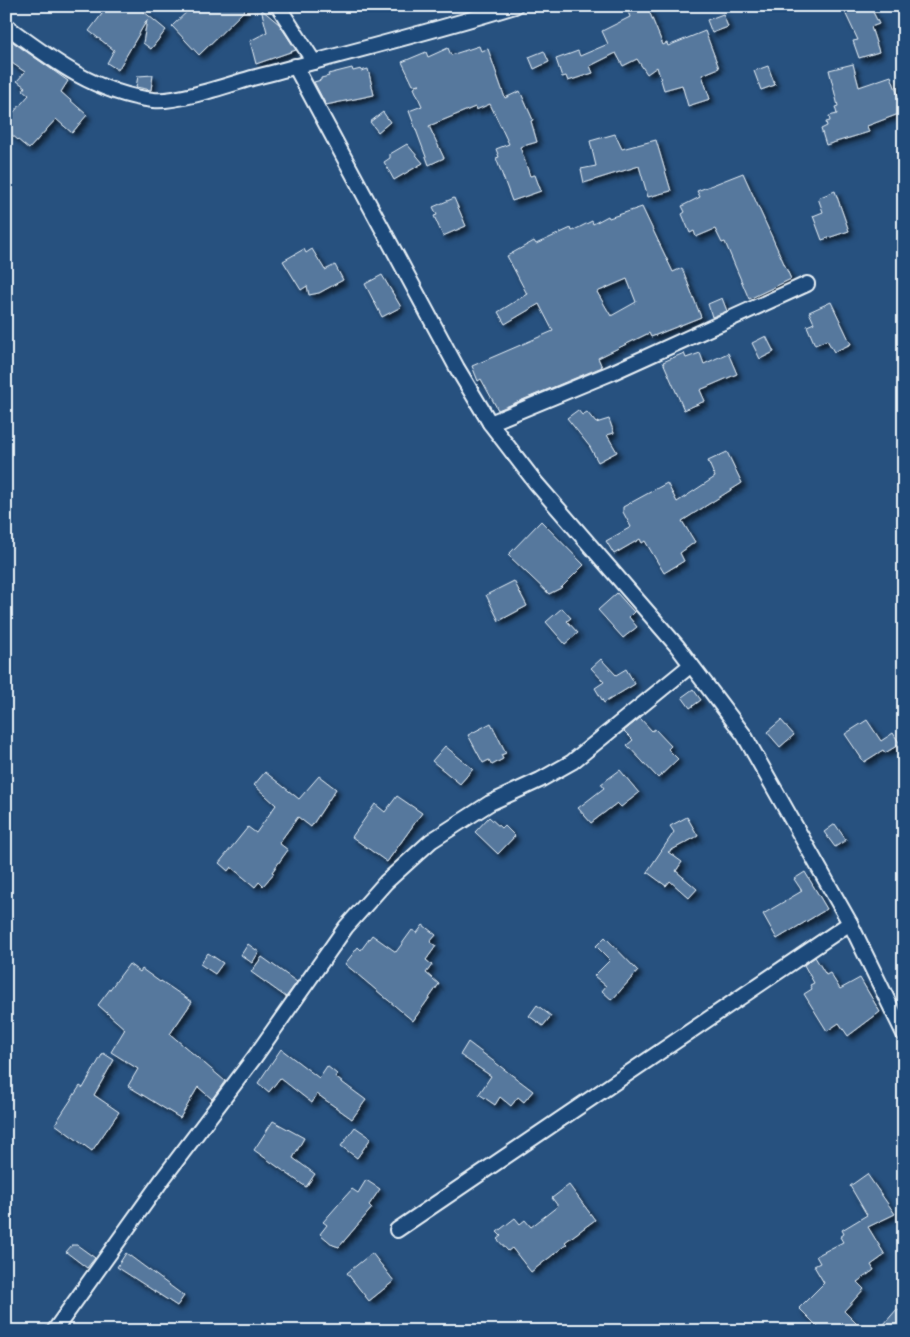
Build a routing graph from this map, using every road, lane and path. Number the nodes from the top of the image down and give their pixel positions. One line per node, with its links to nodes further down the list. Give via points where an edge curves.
1 (278, 6): 5 (street)
2 (515, 6): 3 (street)
3 (495, 9): 5 (street)
4 (6, 26): 6 (street, via 47,58 77,76 105,89 156,101)
5 (314, 62): 6 (street)
6 (296, 66): 8 (street, via 457,368)
7 (807, 284): 8 (street, via 611,373)
8 (490, 423): 9 (street, via 536,483)
9 (690, 665): 10 (street, via 744,736); 13 (street, via 572,762 483,808 431,841 386,882 346,927)
10 (850, 924): 11 (street); 12 (street)
11 (904, 1034)
12 (397, 1230)
13 (54, 1331)

